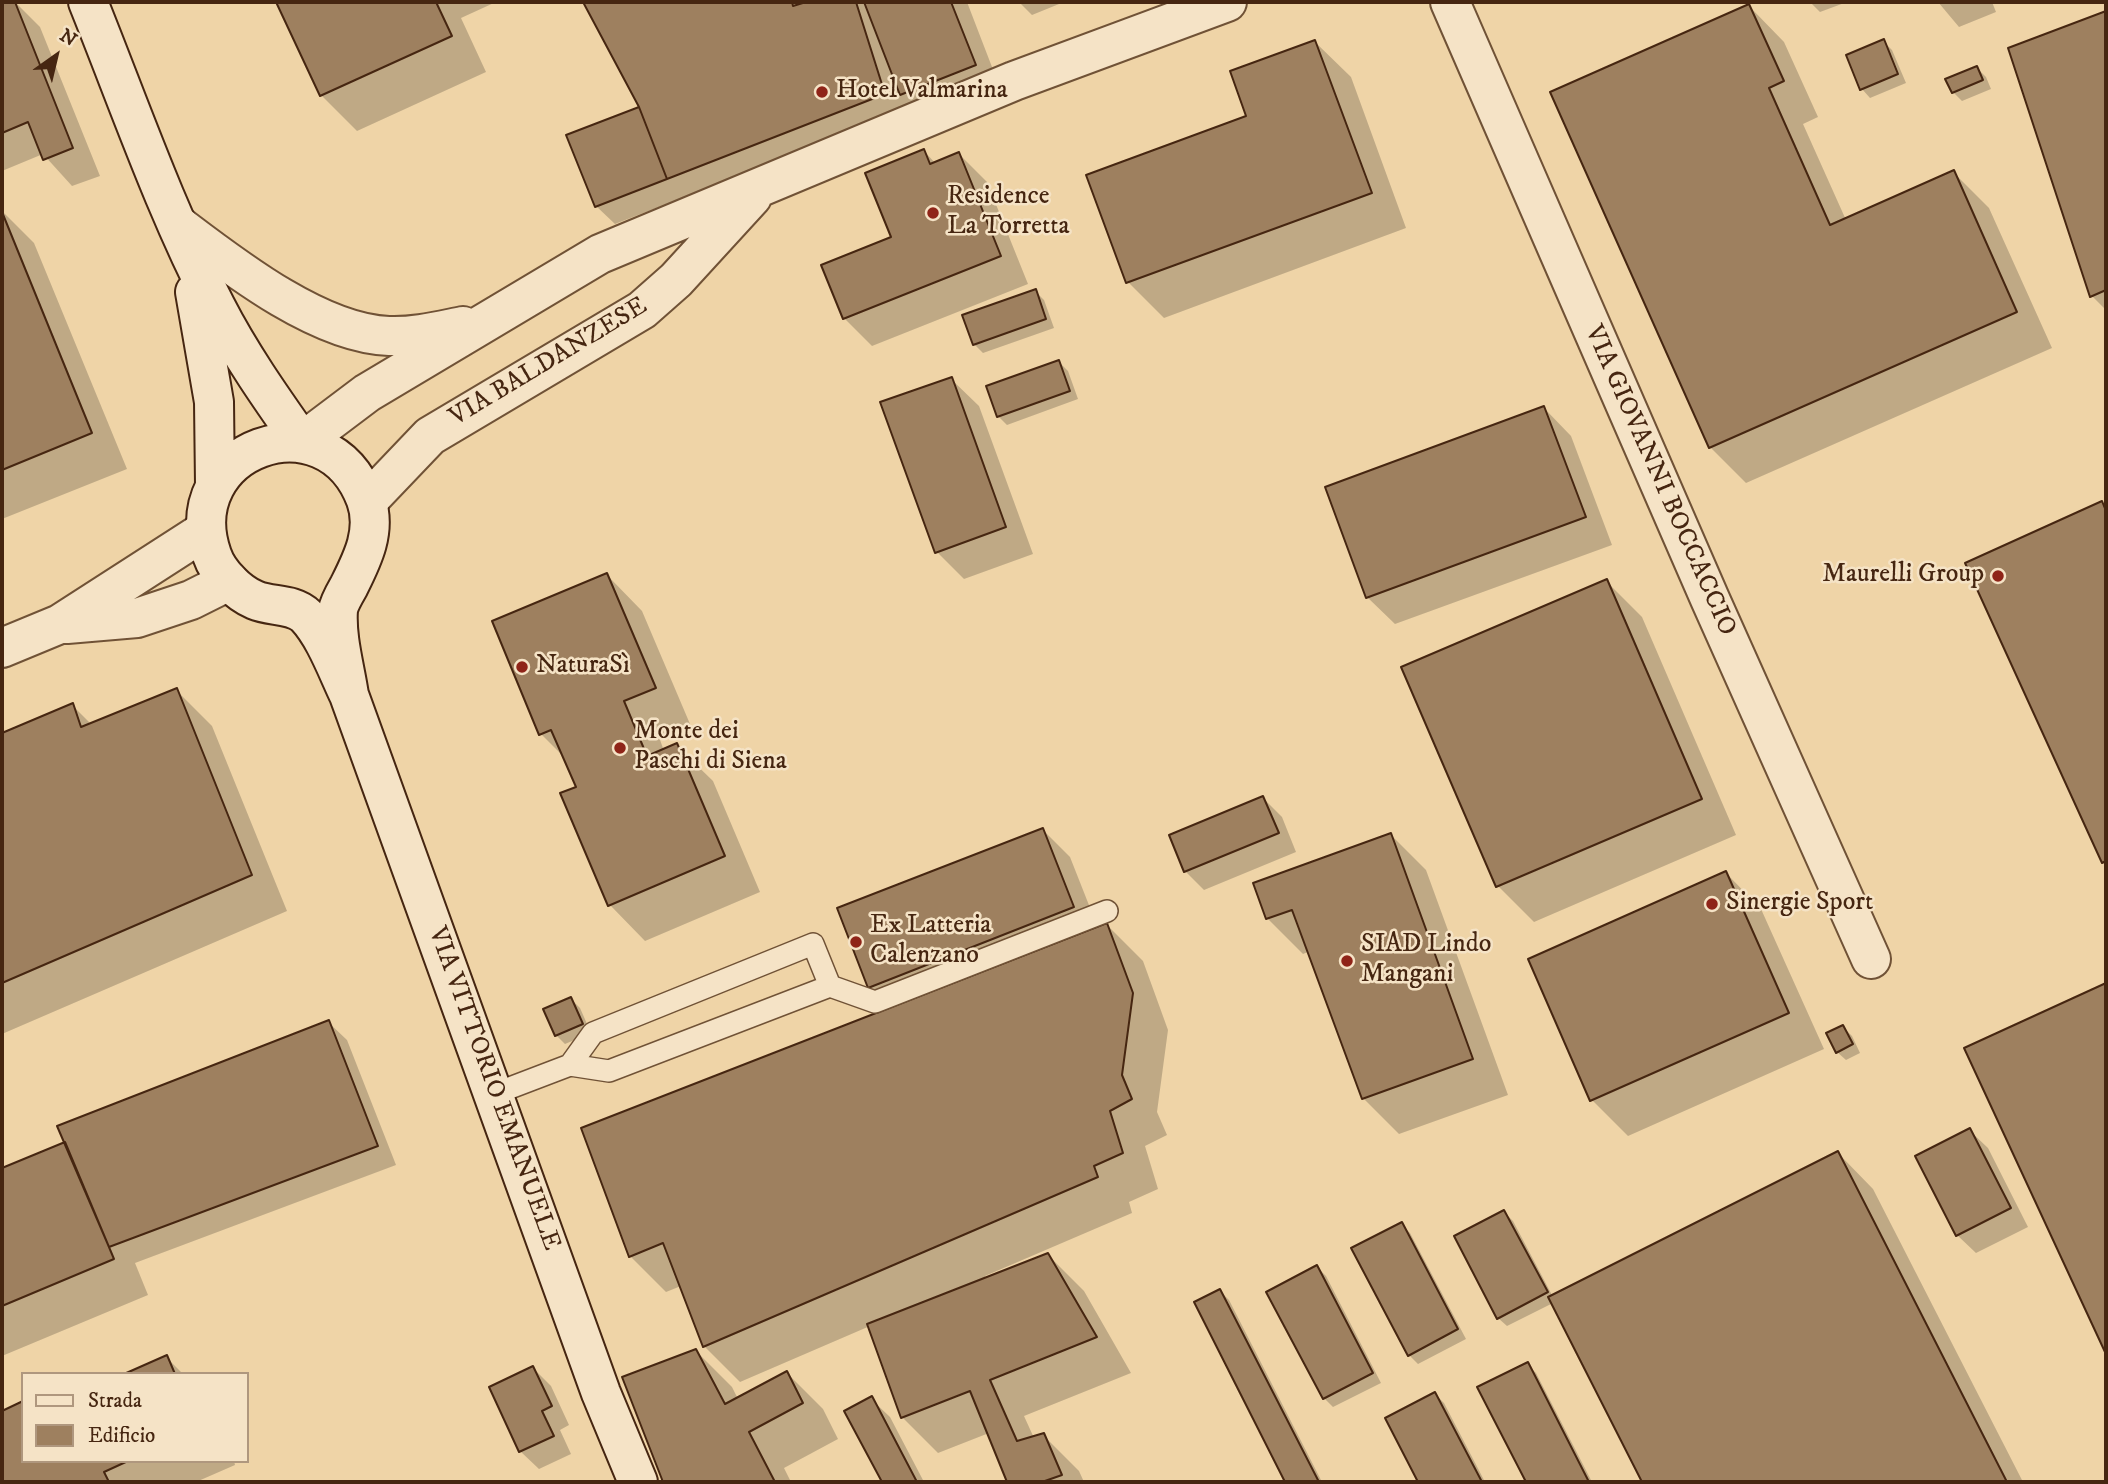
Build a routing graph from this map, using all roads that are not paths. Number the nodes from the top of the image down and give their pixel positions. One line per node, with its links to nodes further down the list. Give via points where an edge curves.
1 (88, 2): 5 (street, VIA VITTORIO EMANUELE)
2 (1227, 2): 4 (street, VIA BALDANZESE, via 1014,81)
3 (1450, 2): 18 (street, VIA GIOVANNI BOCCACCIO)
4 (758, 190): 6 (street, VIA BALDANZESE, via 600,254); 9 (street, VIA BALDANZESE, via 676,280 642,310 430,436)
5 (178, 225): 6 (street, VIA BALDANZESE, via 242,273 343,327 387,336 429,334); 7 (street, VIA VITTORIO EMANUELE, via 255,376); 8 (street, VIA VITTORIO EMANUELE, via 201,317 214,402)
6 (492, 320): 7 (street, VIA BALDANZESE, via 367,393)
7 (302, 442): 8 (street, VIA VITTORIO EMANUELE, via 271,442 252,450 228,467); 9 (street, VIA VITTORIO EMANUELE, via 327,453 352,473)
8 (215, 485): 10 (street, VIA VITTORIO EMANUELE)
9 (367, 502): 11 (street, VIA VITTORIO EMANUELE, via 369,532)
10 (206, 530): 12 (street, VIA VITTORIO EMANUELE, via 212,558); 14 (street)
11 (356, 572): 13 (street, VIA VITTORIO EMANUELE, via 320,601); 16 (street, VIA VITTORIO EMANUELE, via 338,608)
12 (229, 582): 13 (street, VIA VITTORIO EMANUELE, via 255,600); 14 (street, via 137,618)
13 (288, 607): 16 (street, VIA VITTORIO EMANUELE, via 305,614)
14 (60, 624): 15 (street)
15 (2, 648)
16 (349, 695): 21 (street, VIA VITTORIO EMANUELE)
17 (1107, 911): 19 (lane, via 875,1002)
18 (1871, 960)
19 (830, 986): 20 (lane, via 609,1071); 20 (lane, via 813,944 593,1033)
20 (570, 1065): 21 (lane)
21 (494, 1094): 22 (street, VIA VITTORIO EMANUELE, via 601,1393)
22 (638, 1482)

